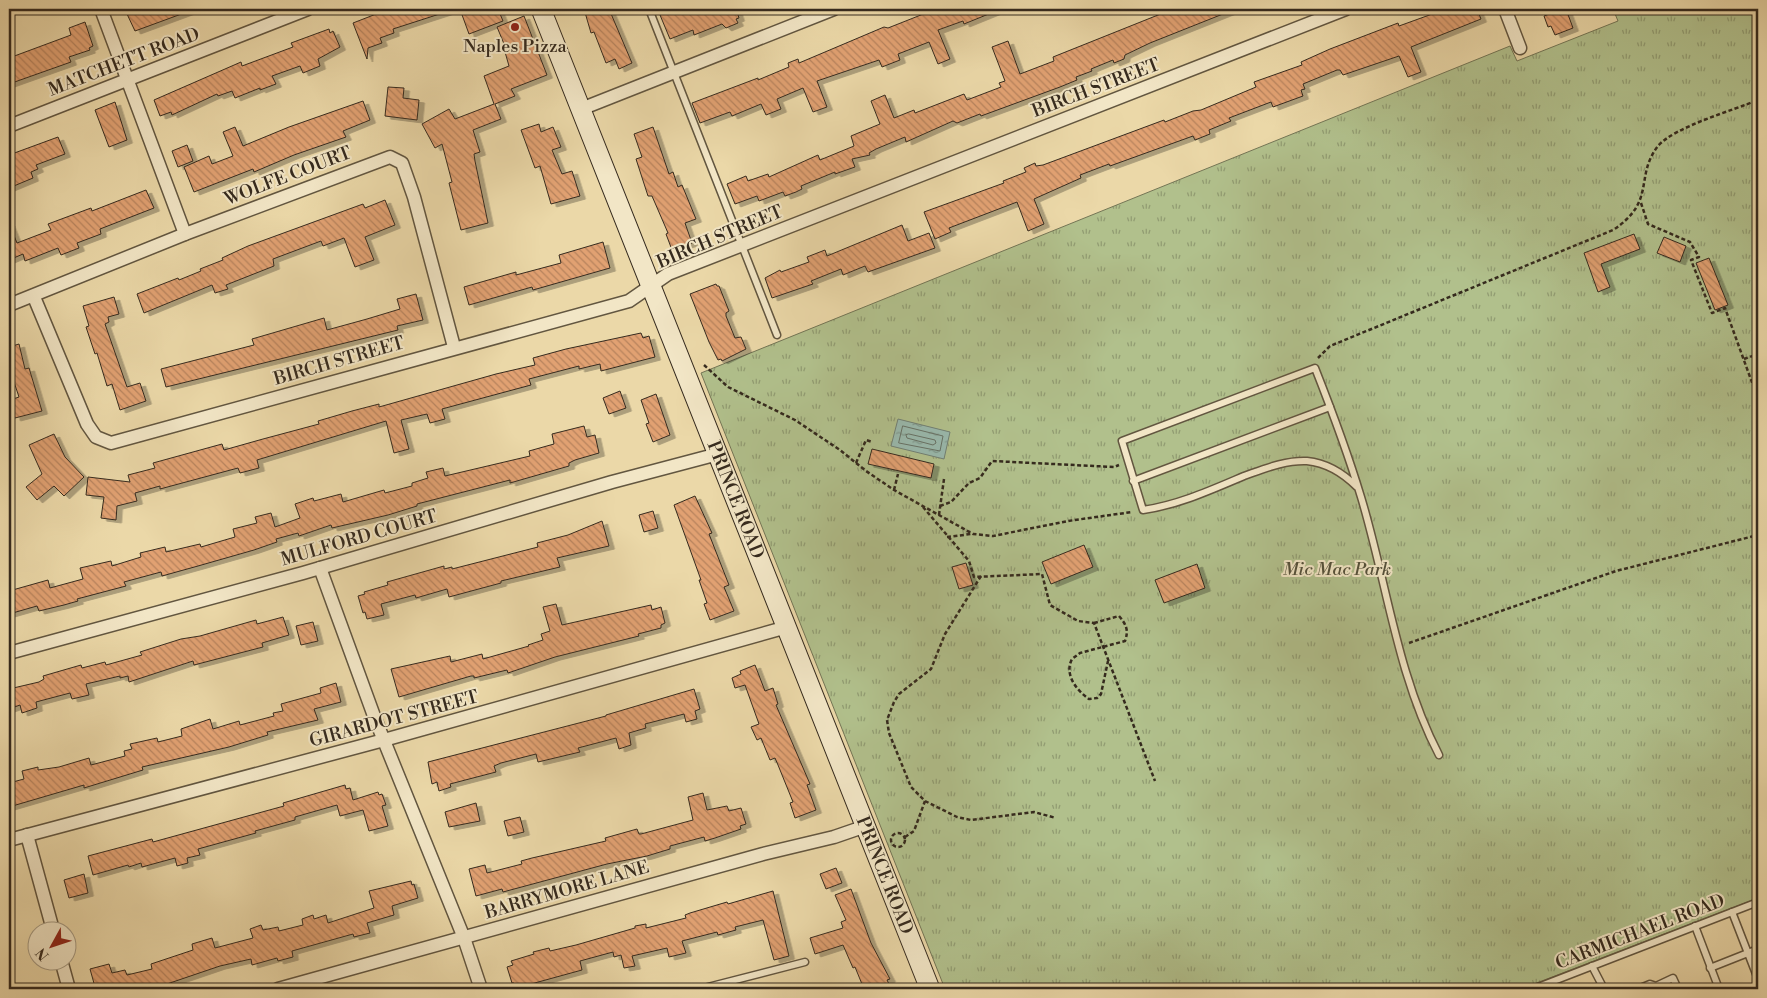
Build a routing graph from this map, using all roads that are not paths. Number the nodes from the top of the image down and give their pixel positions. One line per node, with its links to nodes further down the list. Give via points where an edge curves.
1 (101, 9): 10 (street)
2 (308, 9): 10 (street, MATCHETT ROAD)
3 (541, 9): 11 (street, PRINCE ROAD)
4 (649, 9): 9 (lane)
5 (834, 9): 9 (street)
6 (1346, 9): 14 (street, BIRCH STREET)
7 (1505, 9): 8 (street)
8 (1520, 48)
9 (674, 72): 11 (street); 14 (lane)
10 (128, 79): 12 (street, MATCHETT ROAD); 13 (street)
11 (581, 109): 15 (street, PRINCE ROAD)
12 (9, 126)
13 (185, 234): 16 (street, WOLFE COURT); 19 (street, WOLFE COURT, via 390,157 402,163 414,197)
14 (742, 246): 15 (street, BIRCH STREET, via 668,274); 18 (lane)
15 (651, 286): 19 (street, BIRCH STREET, via 629,301); 21 (street, PRINCE ROAD)
16 (34, 297): 17 (street, WOLFE COURT); 19 (street, BIRCH STREET, via 87,424 96,436 111,443)
17 (9, 305)
18 (776, 336)
19 (454, 347)
20 (1330, 407): 22 (lane); 22 (lane, via 1315,368 1122,441); 23 (lane)
21 (718, 454): 24 (street, MULFORD COURT); 25 (street, PRINCE ROAD)
22 (1133, 481): 23 (lane, via 1143,510 1176,503 1262,470 1297,461 1332,467)
23 (1357, 487): 28 (lane, via 1399,647 1427,732)
24 (320, 568): 26 (street, MULFORD COURT); 27 (street)
25 (787, 627): 27 (street, GIRARDOT STREET); 29 (street, PRINCE ROAD)
26 (9, 653)
27 (384, 740): 30 (street, GIRARDOT STREET); 36 (street)
28 (1439, 755)
29 (866, 826): 36 (street, BARRYMORE LANE); 49 (street, PRINCE ROAD)
30 (27, 835): 31 (street, GIRARDOT STREET); 34 (street)
31 (9, 840)
32 (1758, 902): 33 (lane, CARMICHAEL ROAD)
33 (1732, 912): 35 (lane, CARMICHAEL ROAD); 38 (lane)
34 (50, 920)
35 (1695, 926): 40 (lane, CARMICHAEL ROAD); 41 (lane)
36 (464, 938): 46 (street, BARRYMORE LANE); 47 (street)
37 (1758, 949): 38 (lane)
38 (1748, 953): 41 (lane); 43 (lane)
39 (805, 962): 48 (lane)
40 (1592, 966): 50 (lane, CARMICHAEL ROAD); 51 (lane)
41 (1710, 968): 54 (lane)
42 (64, 970): 45 (street)
43 (1758, 979)
44 (1655, 987): 52 (lane, via 1650,984); 53 (lane, via 1673,978)
45 (69, 989)
46 (278, 989)
47 (481, 989)
48 (700, 989)
49 (930, 989)
50 (1533, 989)
51 (1604, 989)
52 (1638, 989)
53 (1678, 989)
54 (1719, 989)

